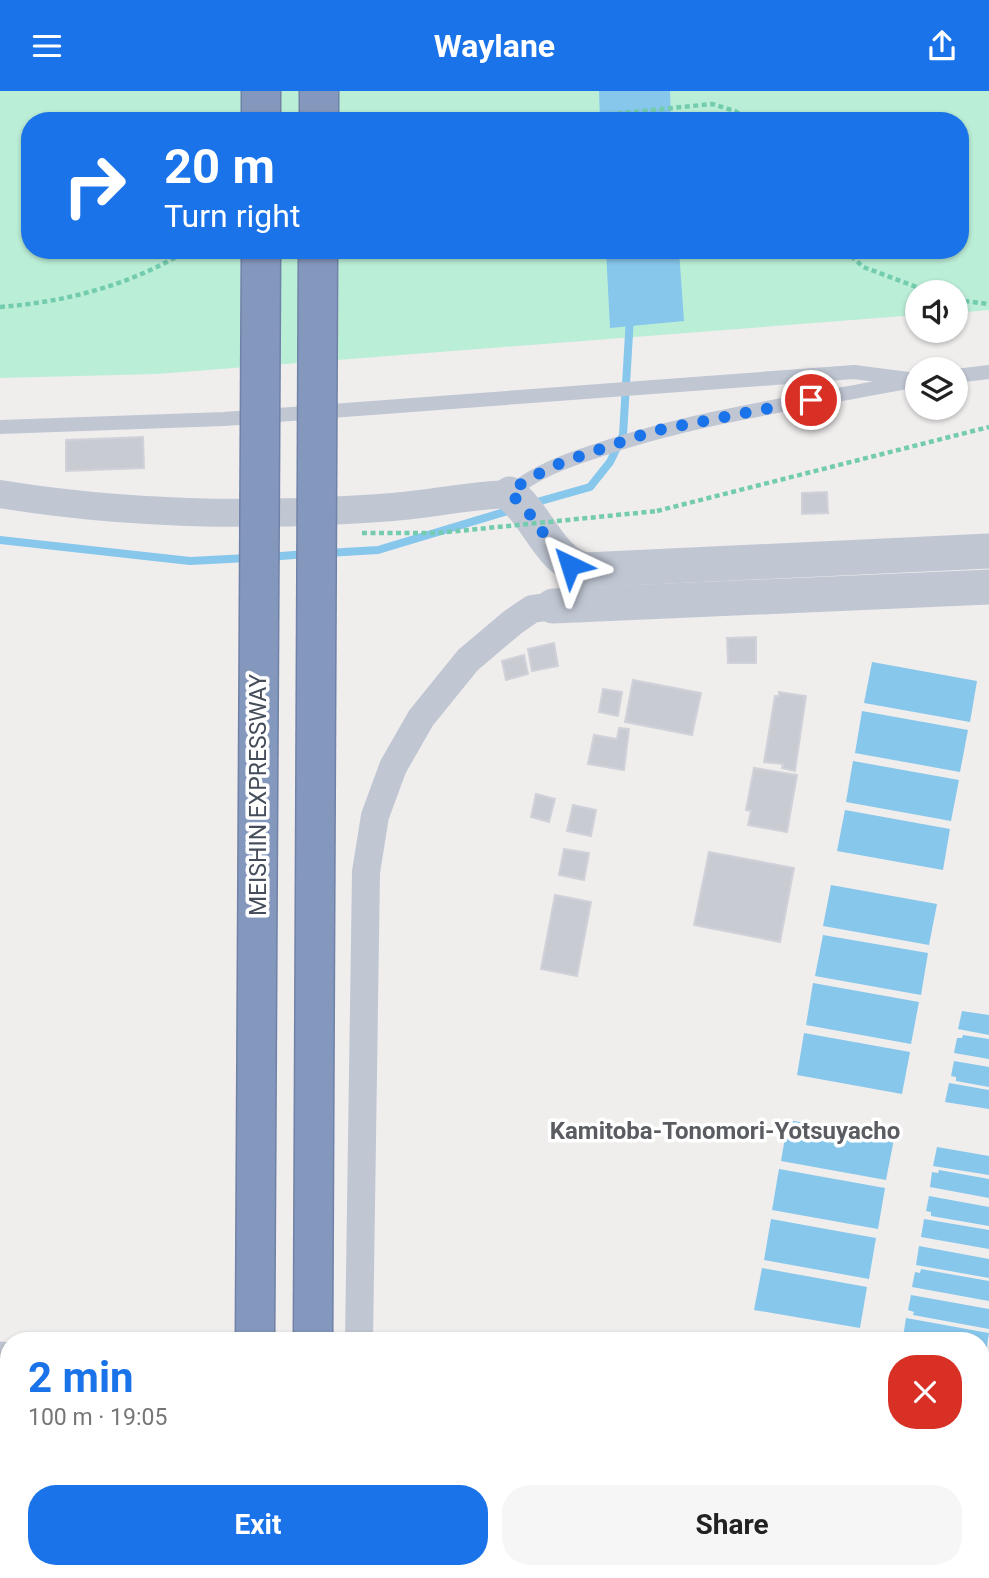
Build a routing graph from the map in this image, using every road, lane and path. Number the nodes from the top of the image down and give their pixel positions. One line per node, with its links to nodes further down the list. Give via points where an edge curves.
1 (261, 91): 3 (highway)
2 (319, 91): 4 (highway)
3 (261, 112)
4 (319, 112)
5 (625, 112): 6 (path, via 712,104)
6 (736, 112)
7 (170, 259): 14 (path, via 80,296)
8 (261, 259): 27 (highway, MEISHIN EXPRESSWAY, bridge)
9 (318, 259): 28 (highway, bridge)
10 (855, 259): 11 (path, via 863,267)
11 (905, 283)
12 (968, 301): 13 (path)
13 (989, 304)
14 (0, 307)
15 (989, 372): 16 (lane)
16 (968, 375)
17 (905, 379): 20 (lane, via 854,372 224,419)
18 (905, 382): 21 (lane, via 653,431 563,462)
19 (989, 427): 23 (path, bridge, via 657,510 438,533)
20 (0, 428)
21 (510, 493): 22 (street, via 394,507 211,513); 24 (street, via 562,559 586,570)
22 (0, 494)
23 (362, 533)
24 (989, 551)
25 (989, 587): 26 (street)
26 (553, 606): 29 (street, via 532,609 468,660 421,718 393,767 375,816 366,872)
27 (255, 1332)
28 (313, 1332)
29 (359, 1332)

